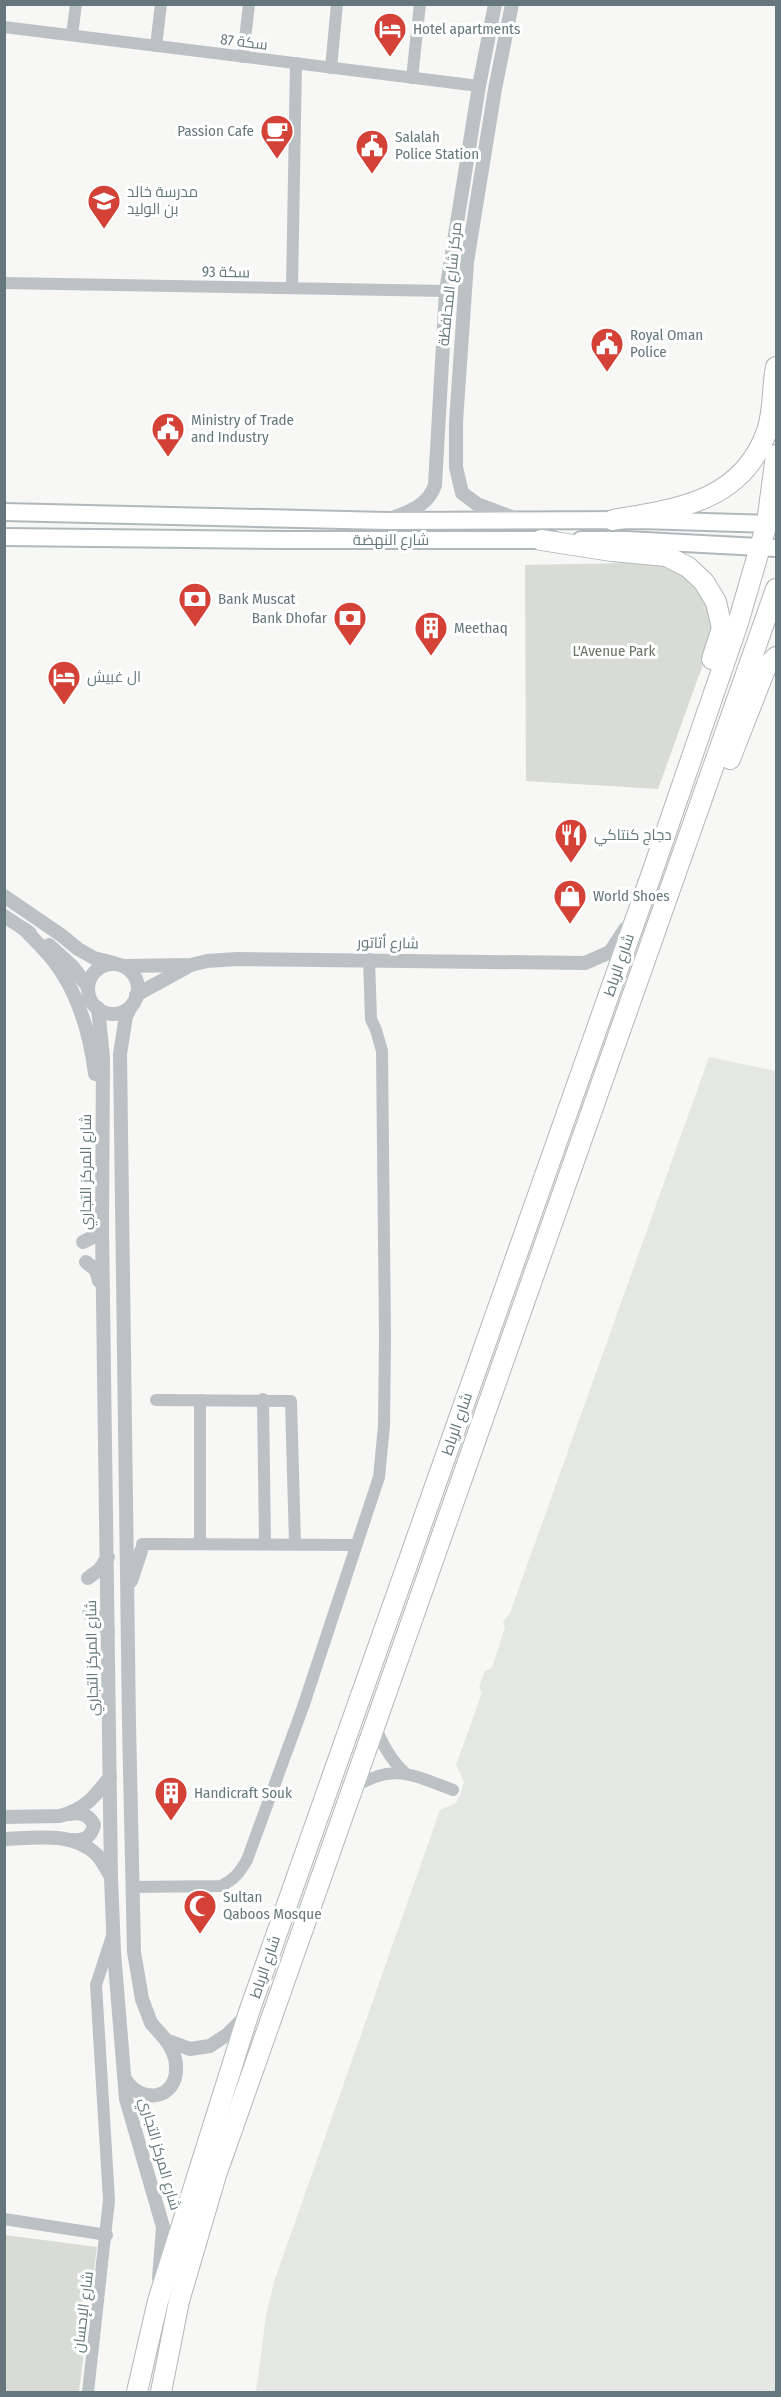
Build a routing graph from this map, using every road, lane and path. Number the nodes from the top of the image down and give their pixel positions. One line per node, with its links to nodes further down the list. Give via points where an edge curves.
1 (76, 4): 9 (street)
2 (161, 4): 10 (street)
3 (249, 4): 11 (street)
4 (337, 4): 13 (street)
5 (420, 4): 14 (street)
6 (495, 4): 15 (street, مركز شارع المحافظة)
7 (512, 4): 22 (street, مركز شارع المحافظة, via 466,262 456,422)
8 (4, 27): 9 (street, سكة 87)
9 (72, 35): 10 (street, سكة 87)
10 (156, 46): 11 (street, سكة 87)
11 (243, 57): 12 (street, سكة 87)
12 (296, 63): 13 (street, سكة 87); 17 (street)
13 (330, 68): 14 (street, سكة 87)
14 (412, 78): 15 (street, سكة 87)
15 (479, 86): 18 (street, مركز شارع المحافظة)
16 (4, 283): 17 (street, سكة 93)
17 (292, 288): 18 (street, سكة 93)
18 (446, 291): 21 (street, مركز شارع المحافظة)
19 (777, 367): 24 (highway, via 767,430 749,467 713,496 674,510)
20 (777, 455): 27 (highway, شارع الرباط)
21 (436, 477): 22 (street, via 439,487 445,490 454,487); 25 (street, مركز شارع المحافظة, via 426,500)
22 (457, 478): 26 (street, via 462,493 471,501 502,515)
23 (4, 512): 25 (main road, شارع النهضة)
24 (612, 520): 26 (main road, شارع النهضة); 27 (main road, شارع النهضة)
25 (387, 521): 26 (main road, شارع النهضة)
26 (531, 521)
27 (772, 523): 30 (highway, شارع الرباط)
28 (4, 537): 29 (main road, شارع النهضة)
29 (541, 540): 30 (main road, شارع النهضة); 33 (highway, via 666,556 688,567 704,582 716,602 722,628 693,724)
30 (768, 548): 33 (highway, شارع الرباط)
31 (777, 589): 35 (highway, شارع الرباط)
32 (777, 657): 35 (highway, via 766,667 698,840)
33 (692, 757): 34 (highway, شارع الرباط)
34 (653, 870): 39 (street, شارع أتاتور, via 620,940 610,952 585,963); 75 (highway, شارع الرباط)
35 (673, 880): 63 (highway, شارع الرباط)
36 (4, 896): 40 (street, via 78,950)
37 (4, 916): 38 (street)
38 (24, 929): 42 (street, via 64,959); 45 (street, via 53,960 71,989 88,1032)
39 (369, 959): 41 (street, شارع أتاتور, via 237,959); 56 (street, via 371,1019 382,1051 386,1337 379,1477)
40 (120, 965): 41 (street, شارع أتاتور); 42 (street, via 100,967); 43 (street, via 135,979)
41 (191, 965): 43 (street, شارع أتاتور)
42 (88, 987): 44 (street, via 92,1003)
43 (135, 999): 44 (street, via 120,1012); 60 (street, via 126,1016 120,1054 129,1250)
44 (98, 1008): 45 (street, شارع المركز التجاري)
45 (102, 1097): 46 (street, شارع المركز التجاري)
46 (102, 1194): 47 (street, via 96,1230 89,1241); 49 (street, شارع المركز التجاري)
47 (83, 1242)
48 (86, 1262): 49 (street, via 96,1270)
49 (104, 1302): 58 (street, شارع المركز التجاري)
50 (263, 1399): 52 (street); 54 (street); 55 (street, via 288,1399 292,1403)
51 (156, 1400): 52 (street)
52 (200, 1400): 53 (street)
53 (200, 1544): 54 (street); 57 (street)
54 (265, 1544): 55 (street)
55 (295, 1545): 56 (street)
56 (356, 1545): 73 (street, via 303,1707 240,1872 221,1886)
57 (142, 1547): 60 (street)
58 (108, 1557): 59 (street); 62 (street, شارع المركز التجاري)
59 (88, 1578)
60 (128, 1592): 73 (street)
61 (89, 1614): 62 (street, via 100,1618)
62 (108, 1632): 65 (street, شارع المركز التجاري)
63 (375, 1725): 64 (street, via 384,1747); 66 (highway, شارع الرباط)
64 (405, 1773): 66 (street, via 370,1777); 67 (street)
65 (110, 1777): 68 (street, via 89,1803); 72 (street, شارع المركز التجاري)
66 (352, 1789): 83 (highway, شارع الرباط, via 216,2175 179,2301)
67 (453, 1790)
68 (68, 1814): 69 (street); 71 (street, via 86,1815 94,1825 88,1837)
69 (4, 1817)
70 (4, 1839): 71 (street)
71 (67, 1839): 72 (street, via 98,1856)
72 (111, 1878): 74 (street, شارع المركز التجاري)
73 (134, 1887): 76 (street, via 134,1952 142,1999 151,2023)
74 (114, 1929): 77 (street, شارع المركز التجاري); 79 (street, شارع الإحسان, via 96,1985 109,2200)
75 (249, 2012): 76 (street, via 210,2046 190,2049); 80 (highway, شارع الرباط)
76 (166, 2040): 77 (street, via 176,2066 169,2088 150,2097 130,2088)
77 (125, 2079): 80 (street, شارع المركز التجاري, via 126,2099 163,2227)
78 (4, 2219): 79 (street)
79 (107, 2235): 81 (street, شارع الإحسان)
80 (158, 2301): 82 (highway, شارع الرباط)
81 (88, 2392)
82 (137, 2392)
83 (161, 2392)

